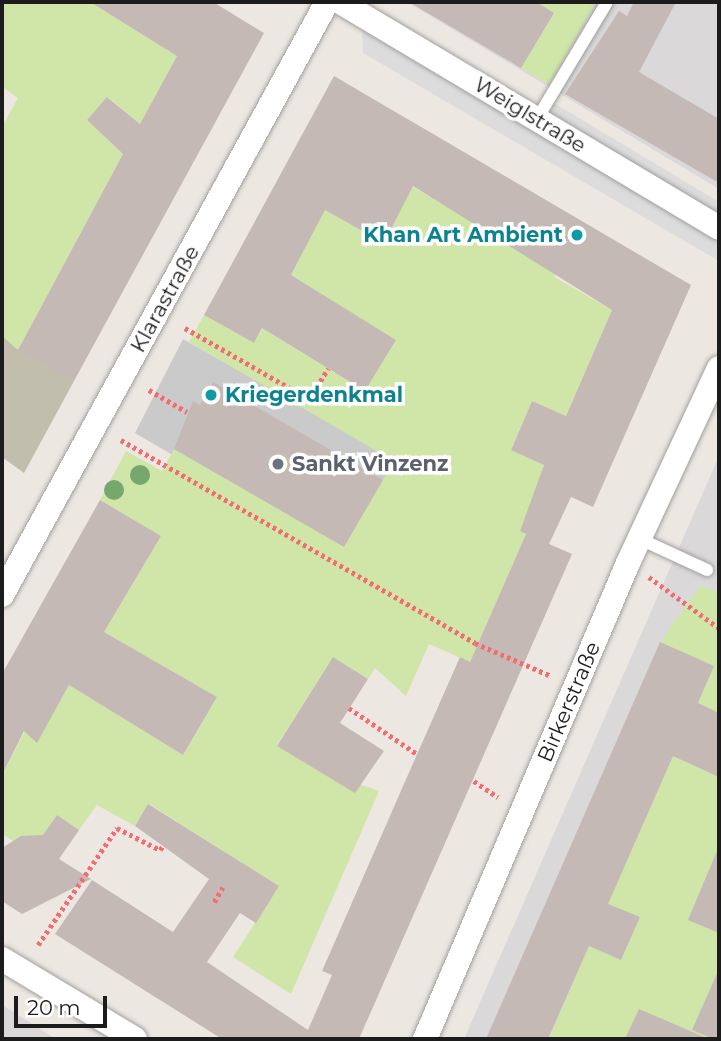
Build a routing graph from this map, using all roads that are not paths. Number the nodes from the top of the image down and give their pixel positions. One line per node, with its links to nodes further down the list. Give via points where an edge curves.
1 (327, 2): 9 (street, Klarastraße)
2 (340, 2): 4 (street, Weiglstraße)
3 (607, 2): 4 (lane)
4 (537, 119): 5 (street, Weiglstraße)
5 (719, 228)
6 (719, 368): 7 (street, Birkerstraße)
7 (640, 539): 8 (lane); 12 (street, Birkerstraße)
8 (707, 570)
9 (2, 595)
10 (2, 959): 11 (street)
11 (135, 1039)
12 (425, 1039)

